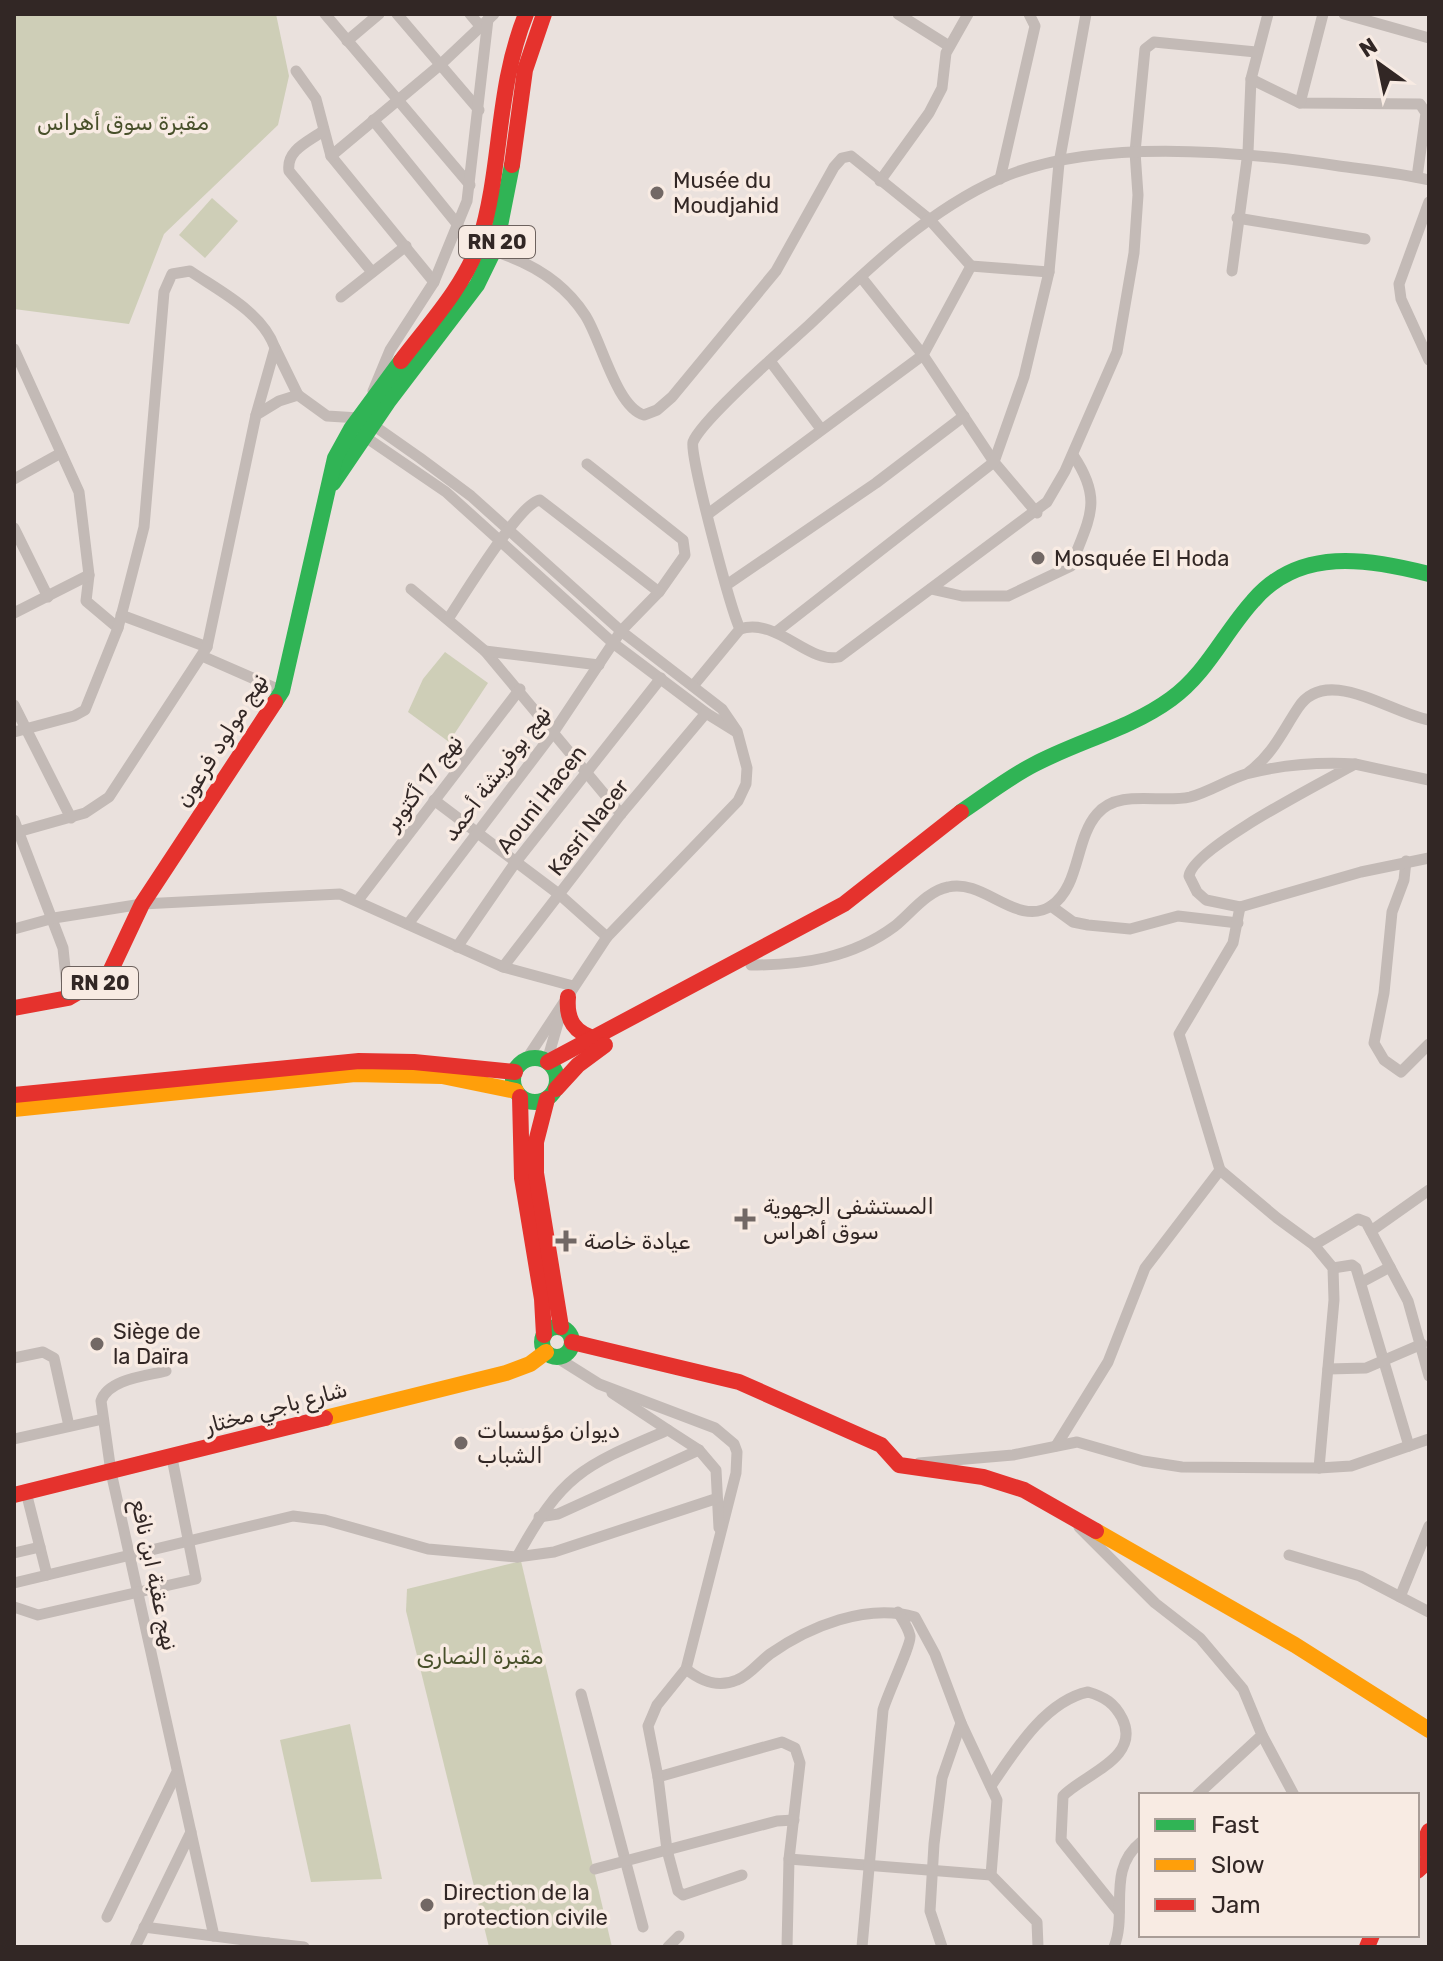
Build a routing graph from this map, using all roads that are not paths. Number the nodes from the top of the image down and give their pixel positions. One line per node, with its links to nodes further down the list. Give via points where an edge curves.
1 (325, 14): 17 (street)
2 (379, 14): 17 (street)
3 (397, 14): 20 (street)
4 (470, 14): 15 (street)
5 (526, 14): 42 (street, RN 20, via 500,97)
6 (544, 14): 42 (street, RN 20, via 521,82 507,212)
7 (898, 14): 18 (street)
8 (968, 14): 18 (street)
9 (1029, 14): 33 (street, via 1035,26)
10 (1086, 14): 31 (street)
11 (1268, 14): 19 (street)
12 (1323, 14): 24 (street)
13 (1344, 14): 14 (street)
14 (1380, 19): 16 (street)
15 (488, 20): 20 (street); 25 (street)
16 (1429, 38)
17 (347, 41): 23 (street)
18 (949, 46): 34 (street, via 942,88)
19 (1256, 52): 22 (street); 28 (street, via 1148,43)
20 (440, 65): 23 (street); 25 (street)
21 (296, 71): 27 (street, via 316,99)
22 (1251, 79): 24 (street); 29 (street)
23 (397, 102): 26 (street); 35 (street)
24 (1300, 103): 32 (street, via 1420,104 1426,113)
25 (479, 110): 35 (street)
26 (373, 120): 30 (street); 39 (street)
27 (323, 131): 30 (street); 45 (street, via 294,152 289,171)
28 (1135, 152): 29 (street); 31 (street); 61 (street, via 1134,253 1117,352)
29 (1248, 152): 32 (street); 37 (street)
30 (331, 156): 41 (street)
31 (1059, 163): 33 (street); 46 (street)
32 (1423, 178)
33 (1000, 179): 38 (street)
34 (880, 181): 38 (street); 42 (street, via 851,156 839,160 776,271 672,397 644,415 626,401 586,316 569,294 516,257)
35 (470, 185): 39 (street)
36 (1429, 202): 53 (street, via 1399,284)
37 (1237, 218): 40 (street); 44 (street)
38 (929, 219): 43 (street); 47 (street)
39 (458, 225): 48 (street)
40 (1365, 239)
41 (406, 246): 45 (street); 48 (street)
42 (487, 249): 58 (street, RN 20)
43 (971, 266): 46 (street); 52 (street)
44 (1232, 271)
45 (372, 272): 49 (street)
46 (1049, 272): 62 (street, via 1024,377)
47 (861, 277): 52 (street); 54 (street)
48 (434, 282): 58 (street, via 390,350)
49 (341, 297)
50 (275, 348): 55 (street); 56 (street); 78 (street, via 268,332 240,305 190,271 172,274 164,292 144,527)
51 (14, 349): 60 (street)
52 (923, 355): 57 (street); 59 (street)
53 (1429, 360)
54 (770, 361): 59 (street); 66 (street, via 693,443)
55 (298, 395): 56 (street); 58 (street, via 327,416)
56 (256, 415): 86 (street)
57 (964, 416): 62 (street); 72 (street)
58 (360, 422): 68 (street, via 471,496); 69 (street); 91 (street, نهج مولود فرعون / RN 20, via 335,458)
59 (821, 429): 66 (street)
60 (61, 453): 64 (street); 71 (street, via 79,492)
61 (1073, 455): 65 (street); 74 (street, via 1092,490 1071,566 1008,596 962,596)
62 (994, 462): 65 (street); 83 (street)
63 (587, 464): 75 (street, نهج بوفريشة أحمد, via 683,540 685,555)
64 (14, 479)
65 (1037, 513): 74 (street)
66 (708, 514): 72 (street)
67 (14, 528): 76 (street)
68 (507, 530): 69 (street); 75 (street, via 533,501 545,501); 82 (street)
69 (499, 543): 79 (street); 84 (street)
70 (1429, 574): 122 (street, via 1366,559 1298,567 1254,599 1203,670 1171,699 994,789 819,927)
71 (89, 575): 76 (street); 80 (street, via 88,604)
72 (728, 584): 81 (street)
73 (411, 589): 79 (street)
74 (931, 589): 83 (street, via 835,658 825,658)
75 (659, 592): 82 (street, نهج بوفريشة أحمد)
76 (48, 597): 77 (street)
77 (14, 613)
78 (121, 615): 80 (street); 86 (street)
79 (448, 619): 85 (street)
80 (118, 628): 95 (street, via 85,710)
81 (740, 629): 83 (street, via 750,625); 89 (street)
82 (621, 631): 84 (street, نهج بوفريشة أحمد); 89 (street)
83 (776, 632)
84 (613, 643): 87 (street, نهج بوفريشة أحمد); 88 (street)
85 (485, 651): 87 (street); 90 (street)
86 (204, 652): 91 (street); 105 (street, via 120,784 100,805)
87 (599, 665): 98 (street, نهج بوفريشة أحمد)
88 (661, 678): 93 (street); 100 (street, Aouni Hacen)
89 (693, 686): 96 (street, via 722,709)
90 (520, 689): 98 (street); 103 (street, نهج 17 أكتوبر)
91 (282, 691): 113 (street, نهج مولود فرعون / RN 20)
92 (14, 705): 95 (street)
93 (706, 713): 96 (street); 104 (street, Kasri Nacer)
94 (1429, 720): 101 (street, via 1333,687 1319,690 1302,702 1266,759)
95 (27, 729): 97 (street); 105 (street)
96 (737, 731): 120 (street, via 747,768 738,801)
97 (14, 732)
98 (553, 733): 100 (street); 107 (street, نهج بوفريشة أحمد)
99 (1355, 764): 101 (street, via 1319,762); 102 (street); 115 (street, via 1224,839 1191,867 1190,881 1202,897)
100 (587, 773): 104 (street); 110 (street, Aouni Hacen)
101 (1246, 774): 114 (street, via 1188,797 1108,804 1093,818 1065,889)
102 (1429, 780)
103 (434, 800): 107 (street); 112 (street, نهج 17 أكتوبر)
104 (621, 814): 111 (street, Kasri Nacer)
105 (71, 818): 106 (street)
106 (16, 828): 116 (street)
107 (476, 832): 110 (street); 118 (street, نهج بوفريشة أحمد)
108 (1429, 858): 109 (street)
109 (1406, 861): 115 (street); 128 (street, via 1392,912 1374,1043 1384,1060 1401,1072)
110 (515, 863): 111 (street); 121 (street, Aouni Hacen)
111 (560, 895): 120 (street); 123 (street, Kasri Nacer)
112 (359, 899): 113 (street, via 340,894); 118 (street)
113 (142, 904): 116 (street); 125 (street, RN 20, via 109,974)
114 (1051, 906): 117 (street, via 1073,922 1101,927 1130,929 1178,916); 122 (street, via 1024,911 965,886 945,887 854,950 806,962)
115 (1240, 907): 117 (street)
116 (54, 918): 119 (street); 125 (street)
117 (1238, 923): 135 (street, via 1233,943 1179,1034)
118 (408, 924): 121 (street)
119 (14, 929)
120 (607, 937): 124 (street)
121 (457, 947): 123 (street)
122 (748, 962): 127 (street); 132 (street, via 617,1038 578,1065)
123 (503, 967): 124 (street)
124 (568, 995): 127 (street, via 571,1023); 129 (street); 130 (street)
125 (68, 998): 126 (street, RN 20)
126 (14, 1008)
127 (597, 1039): 129 (street)
128 (1429, 1044)
129 (548, 1062): 130 (street); 132 (street, via 557,1074)
130 (521, 1066): 131 (street); 133 (street, via 359,1061)
131 (518, 1094): 132 (street, via 535,1103); 134 (street, via 442,1076 355,1074); 143 (street, via 522,1178)
132 (552, 1094): 142 (street, via 536,1142 536,1173)
133 (14, 1095)
134 (14, 1109)
135 (1220, 1170): 138 (street); 159 (street, via 1145,1268 1108,1362)
136 (1429, 1190): 137 (street)
137 (1371, 1231): 138 (street, via 1358,1219); 139 (street)
138 (1314, 1245): 140 (street)
139 (1390, 1267): 141 (street); 145 (street)
140 (1333, 1268): 141 (street, via 1352,1265); 150 (street)
141 (1362, 1282): 149 (street)
142 (561, 1327): 143 (street); 144 (street)
143 (544, 1335): 146 (street, via 542,1344)
144 (572, 1342): 146 (street, via 569,1351); 163 (street, via 739,1382 881,1445)
145 (1422, 1344): 148 (street); 149 (street)
146 (551, 1355): 153 (street); 162 (street, شارع باجي مختار, via 506,1373)
147 (14, 1358): 155 (street, via 43,1352 54,1358)
148 (1428, 1359): 152 (street)
149 (1384, 1362): 150 (street); 160 (street)
150 (1328, 1369): 164 (street)
151 (166, 1371): 154 (street, via 106,1391)
152 (1429, 1376)
153 (599, 1384): 156 (street); 172 (street, via 689,1416 734,1444 736,1473)
154 (103, 1419): 155 (street); 165 (street, نهج عقبة ابن نافع)
155 (69, 1426): 157 (street)
156 (668, 1430): 161 (street); 168 (street, via 580,1472 555,1493)
157 (14, 1439)
158 (1429, 1439): 160 (street)
159 (1056, 1446): 163 (street); 164 (street, via 1077,1442 1182,1467)
160 (1409, 1446): 164 (street, via 1351,1466)
161 (699, 1450): 167 (street, via 716,1470); 168 (street, via 558,1514)
162 (172, 1458): 165 (street, شارع باجي مختار); 171 (street)
163 (899, 1465): 169 (street, via 1004,1482)
164 (1319, 1468)
165 (111, 1472): 166 (street, شارع باجي مختار); 176 (street, نهج عقبة ابن نافع)
166 (20, 1493): 173 (street)
167 (715, 1499): 172 (street); 177 (street, via 554,1552)
168 (539, 1517): 177 (street)
169 (1072, 1521): 188 (street, via 1295,1645); 189 (street, via 1155,1603 1200,1638 1243,1689)
170 (1429, 1526): 181 (street)
171 (190, 1543): 176 (street); 177 (street, via 293,1516 428,1549); 180 (street, via 196,1579)
172 (717, 1544): 185 (street)
173 (40, 1547): 174 (street); 178 (street)
174 (14, 1553)
175 (1289, 1555): 181 (street, via 1360,1576)
176 (131, 1556): 178 (street); 180 (street, نهج عقبة ابن نافع)
177 (517, 1557)
178 (47, 1575): 179 (street)
179 (14, 1583)
180 (139, 1593): 182 (street, via 38,1615); 190 (street, نهج عقبة ابن نافع)
181 (1400, 1597): 184 (street)
182 (14, 1607)
183 (898, 1612): 185 (street, via 829,1624 796,1638 727,1683 702,1680); 187 (street, via 915,1617 921,1625); 203 (street, via 910,1645 883,1710)
184 (1429, 1612)
185 (686, 1669): 191 (street, via 657,1705 648,1726)
186 (581, 1694): 202 (street)
187 (961, 1723): 192 (street); 205 (street, via 942,1778)
188 (1429, 1730)
189 (1262, 1735): 193 (street); 194 (street)
190 (176, 1774): 196 (street, نهج عقبة ابن نافع); 209 (street)
191 (658, 1777): 195 (street, via 789,1744 800,1763); 199 (street)
192 (991, 1786): 207 (street, via 997,1800); 208 (street, via 1019,1745 1057,1707 1088,1692 1107,1698 1121,1717 1126,1738 1122,1750 1063,1796 1060,1834)
193 (1199, 1793)
194 (1293, 1793)
195 (794, 1820): 199 (street); 201 (street)
196 (191, 1831): 210 (street); 212 (street, نهج عقبة ابن نافع)
197 (1429, 1831): 200 (street)
198 (1139, 1845): 208 (street, via 1119,1880)
199 (667, 1850): 202 (street); 206 (street, via 675,1886 683,1895)
200 (1424, 1851)
201 (789, 1859): 203 (street); 219 (street)
202 (624, 1861): 204 (street); 211 (street)
203 (867, 1862): 205 (street); 220 (street)
204 (595, 1869)
205 (933, 1869): 207 (street); 221 (street, via 930,1911)
206 (742, 1875)
207 (991, 1875): 222 (street, via 1032,1914 1039,1929)
208 (1119, 1912): 223 (street)
209 (107, 1917)
210 (144, 1927): 212 (street); 216 (street)
211 (643, 1927)
212 (214, 1936): 214 (street)
213 (679, 1936): 218 (street)
214 (236, 1943): 215 (street)
215 (270, 1945): 217 (street)
216 (135, 1947)
217 (304, 1947)
218 (668, 1947)
219 (787, 1947)
220 (862, 1947)
221 (942, 1947)
222 (1038, 1947)
223 (1114, 1947)

